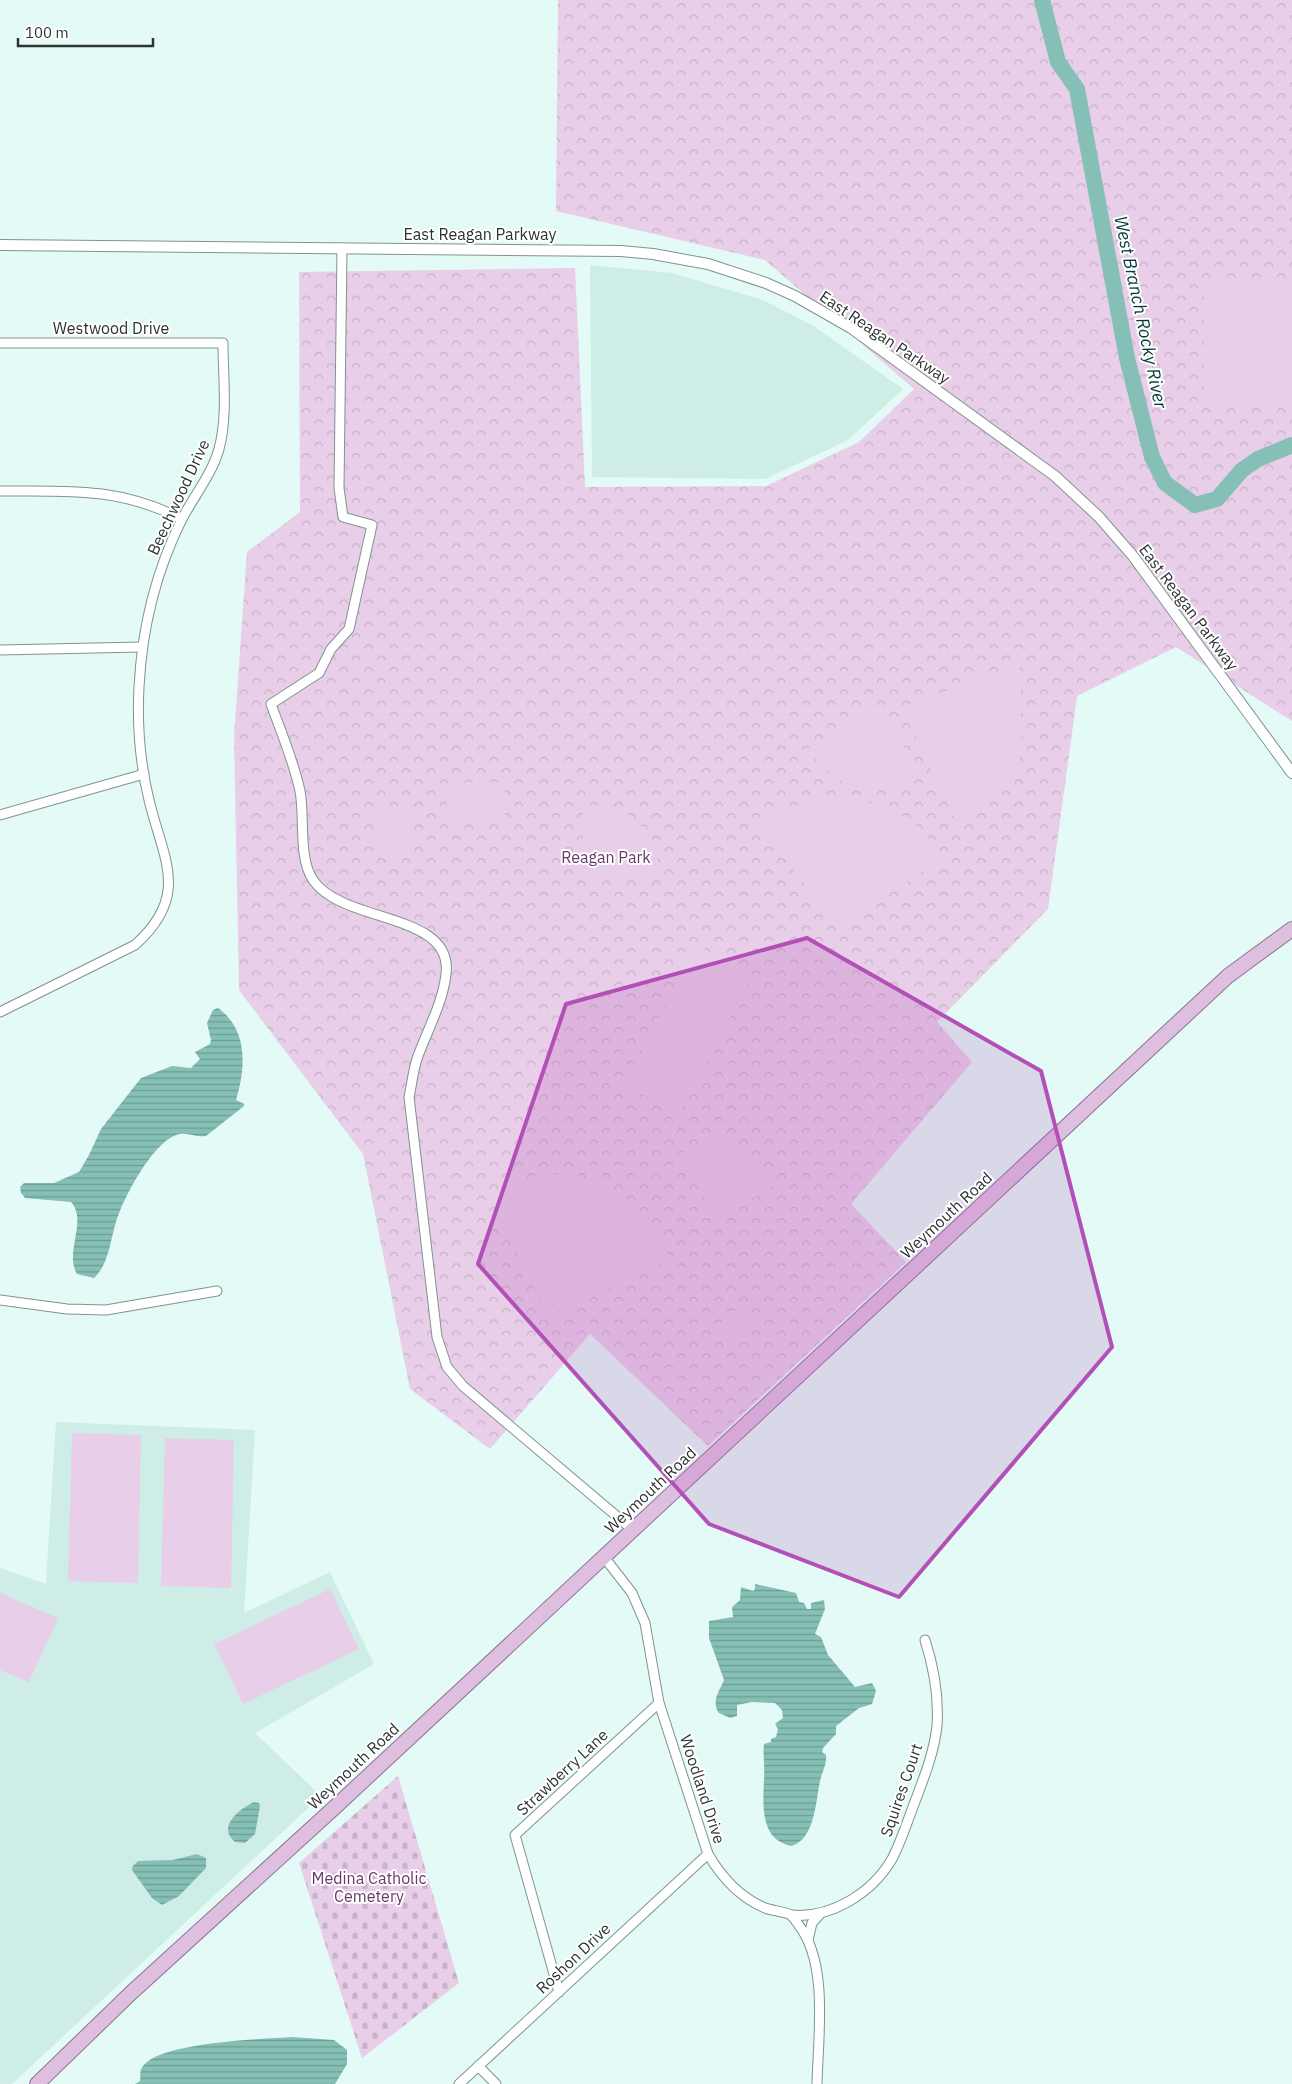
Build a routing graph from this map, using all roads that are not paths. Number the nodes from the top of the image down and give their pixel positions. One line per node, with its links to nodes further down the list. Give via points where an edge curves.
1 (0, 246): 2 (street, East Reagan Parkway)
2 (342, 248): 9 (street, East Reagan Parkway, via 602,250 653,254 739,273 824,311 1033,460 1099,517 1134,556); 16 (street, via 340,498 343,517 372,525 349,630 331,649 319,674 271,704 300,790 306,827 306,863 313,880 334,900 420,930 436,940 445,954 444,990 417,1058 409,1097 437,1337 447,1366 463,1386)
3 (0, 343): 4 (street, Westwood Drive)
4 (223, 343): 6 (street, Beechwood Drive, via 223,432 211,469)
5 (0, 491): 6 (street, via 104,493 146,503)
6 (182, 519): 7 (street, Beechwood Drive, via 154,590)
7 (142, 647): 8 (street); 10 (street, Beechwood Drive, via 138,701)
8 (0, 650)
9 (1292, 773)
10 (144, 774): 11 (street); 13 (street, Beechwood Drive, via 169,871 167,897 156,922 135,945 122,953)
11 (0, 815)
12 (1292, 929): 16 (main road, Weymouth Road, via 1228,976)
13 (0, 1012)
14 (217, 1291): 15 (street, via 106,1310 67,1309)
15 (0, 1300)
16 (633, 1530): 17 (main road, Weymouth Road)
17 (604, 1557): 19 (street, Woodland Drive, via 639,1607); 26 (main road, Weymouth Road)
18 (925, 1640): 21 (street, Squires Court, via 936,1680 936,1726 928,1766 901,1838 891,1860 872,1884 848,1902)
19 (659, 1703): 20 (street, Woodland Drive); 24 (street, Strawberry Lane, via 515,1835)
20 (708, 1854): 22 (street, Woodland Drive, via 716,1869 739,1892 765,1908); 24 (street, Roshon Drive)
21 (821, 1913): 22 (street, Squires Court, via 806,1917); 23 (street, via 812,1923)
22 (791, 1915): 23 (street)
23 (808, 1940): 29 (street, via 819,1982)
24 (559, 1992): 25 (street, Roshon Drive)
25 (478, 2066): 27 (street, Roshon Drive); 28 (street)
26 (37, 2084)
27 (459, 2084)
28 (496, 2084)
29 (817, 2084)

